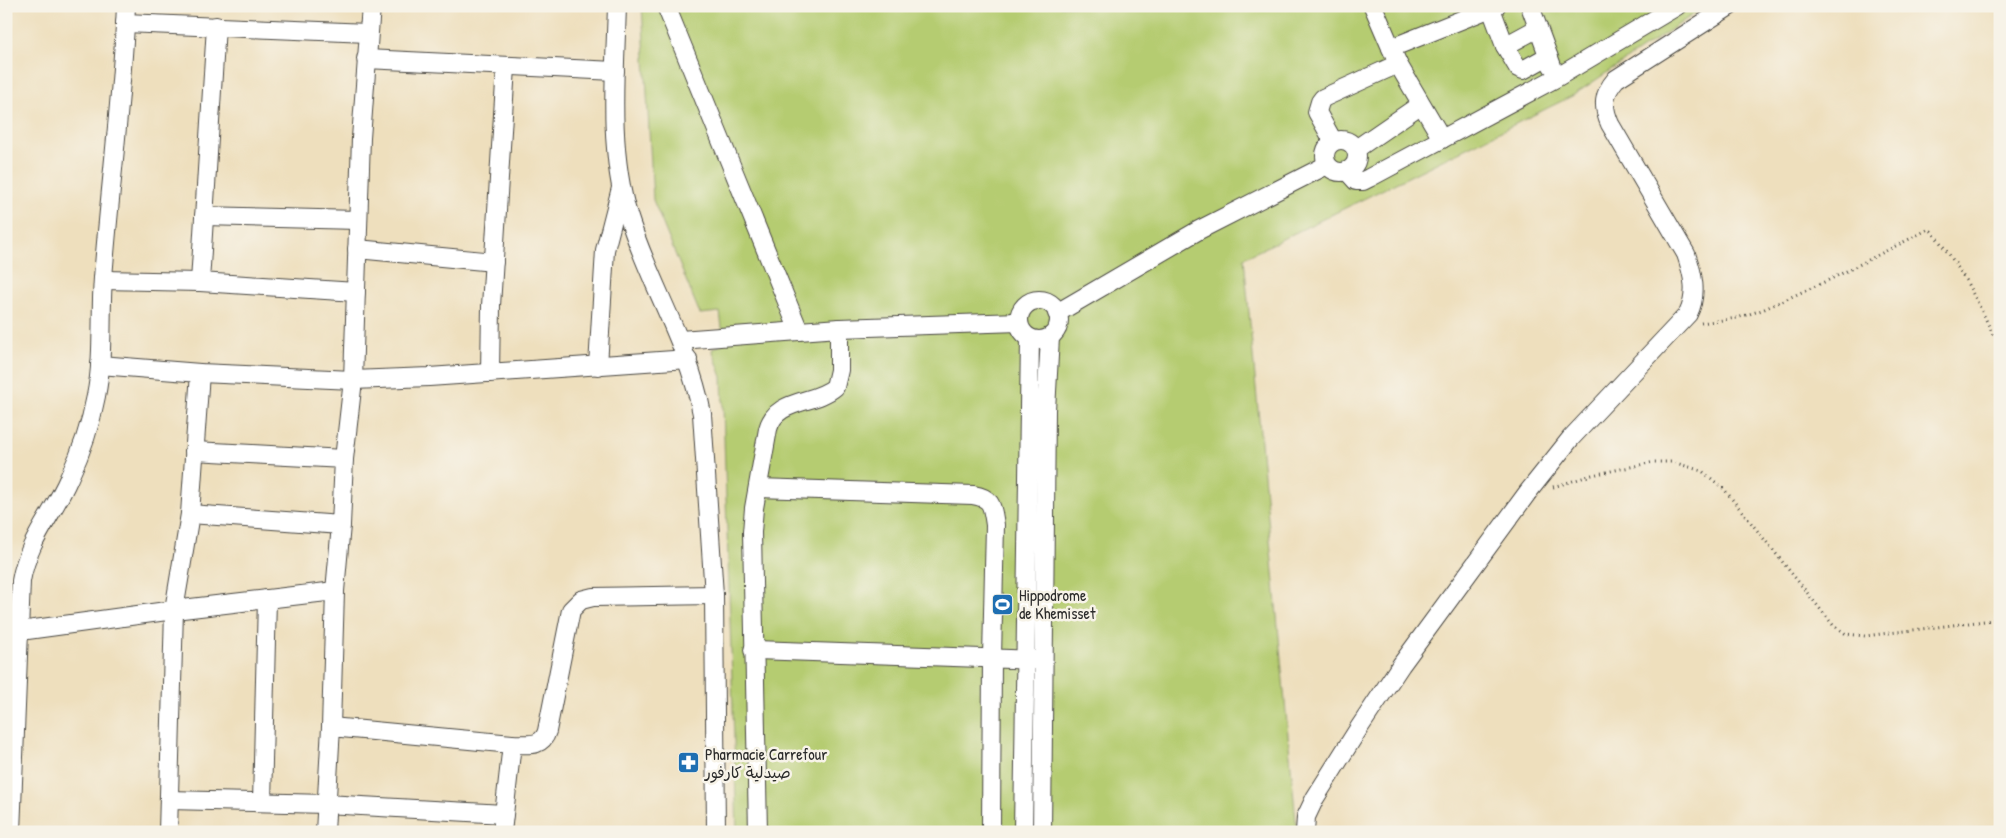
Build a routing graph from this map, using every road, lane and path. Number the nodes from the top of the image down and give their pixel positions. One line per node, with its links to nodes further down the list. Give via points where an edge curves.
1 (371, 6): 12 (street)
2 (617, 6): 18 (street)
3 (666, 6): 38 (street)
4 (1373, 6): 14 (street)
5 (1530, 6): 11 (street)
6 (1677, 6): 19 (street)
7 (1730, 6): 35 (street, via 1616,79 1604,99 1610,124 1686,254 1692,272 1693,303)
8 (1492, 7): 13 (street); 14 (street)
9 (126, 15): 10 (street); 31 (street)
10 (216, 26): 12 (street); 27 (street)
11 (1538, 28): 13 (street); 15 (street)
12 (368, 34): 16 (street)
13 (1505, 46): 15 (street, via 1521,70)
14 (1395, 56): 20 (street); 22 (street, via 1320,102 1318,112)
15 (1548, 56): 19 (street)
16 (366, 59): 17 (street); 28 (street)
17 (506, 67): 18 (street); 30 (street)
18 (615, 71): 26 (street)
19 (1556, 78): 21 (street)
20 (1420, 104): 21 (street); 23 (street)
21 (1442, 139): 25 (street, via 1363,181 1356,180)
22 (1333, 141): 23 (street, via 1344,140); 24 (street, via 1326,149)
23 (1356, 149): 25 (street, via 1356,161)
24 (1327, 165): 25 (street, via 1336,171); 34 (street, via 1199,230)
25 (1348, 170)
26 (621, 188): 42 (street, via 641,250); 45 (street, via 605,250)
27 (204, 216): 28 (street); 32 (street)
28 (358, 220): 29 (street)
29 (357, 249): 30 (street); 33 (street)
30 (494, 262): 47 (street)
31 (103, 280): 32 (street); 44 (street)
32 (200, 282): 33 (street)
33 (356, 292): 48 (street)
34 (1057, 313): 36 (street, via 1045,302 1034,301 1024,307); 40 (street, via 1058,326)
35 (1681, 321): 39 (path, via 1713,323 1762,310 1927,230 1952,259); 52 (street, via 1571,438)
36 (1019, 322): 37 (street); 41 (street, via 1022,331)
37 (839, 328): 38 (street); 51 (street, via 839,370 835,387 782,409 772,417)
38 (798, 330): 42 (street)
39 (1993, 335)
40 (1050, 337): 41 (street, via 1044,340); 64 (street, via 1046,410)
41 (1030, 338): 63 (street)
42 (680, 340): 43 (street)
43 (688, 359): 45 (street); 56 (street, via 702,414)
44 (100, 365): 46 (street); 60 (street, via 96,397 75,463 26,558 20,590)
45 (598, 366): 47 (street)
46 (200, 372): 48 (street); 49 (street)
47 (490, 373): 48 (street)
48 (353, 380): 50 (street)
49 (194, 451): 50 (street); 53 (street)
50 (344, 459): 54 (street)
51 (758, 488): 61 (street, via 752,532); 62 (street, via 986,498 992,508 995,525)
52 (1528, 492): 59 (path, via 1654,462 1688,465 1702,471 1724,489 1833,625 1846,634 1865,636); 80 (street, via 1401,665 1329,775 1306,817)
53 (190, 514): 54 (street); 58 (street)
54 (341, 526): 55 (street)
55 (335, 591): 57 (street); 65 (street)
56 (714, 595): 66 (street, via 593,597 581,600 571,610 544,738 532,745); 75 (street)
57 (267, 599): 58 (street); 68 (street)
58 (174, 610): 60 (street); 67 (street)
59 (2000, 620)
60 (20, 631): 71 (street)
61 (753, 650): 62 (street); 76 (street)
62 (992, 657): 63 (street); 77 (street)
63 (1025, 659): 64 (street); 78 (street)
64 (1044, 660): 79 (street)
65 (331, 727): 66 (street); 69 (street)
66 (512, 744): 70 (street)
67 (169, 800): 68 (street); 72 (street)
68 (262, 802): 69 (street)
69 (326, 804): 70 (street); 73 (street)
70 (504, 814): 74 (street)
71 (11, 832)
72 (168, 832)
73 (325, 832)
74 (502, 832)
75 (716, 832)
76 (758, 832)
77 (991, 832)
78 (1023, 832)
79 (1042, 832)
80 (1306, 832)

